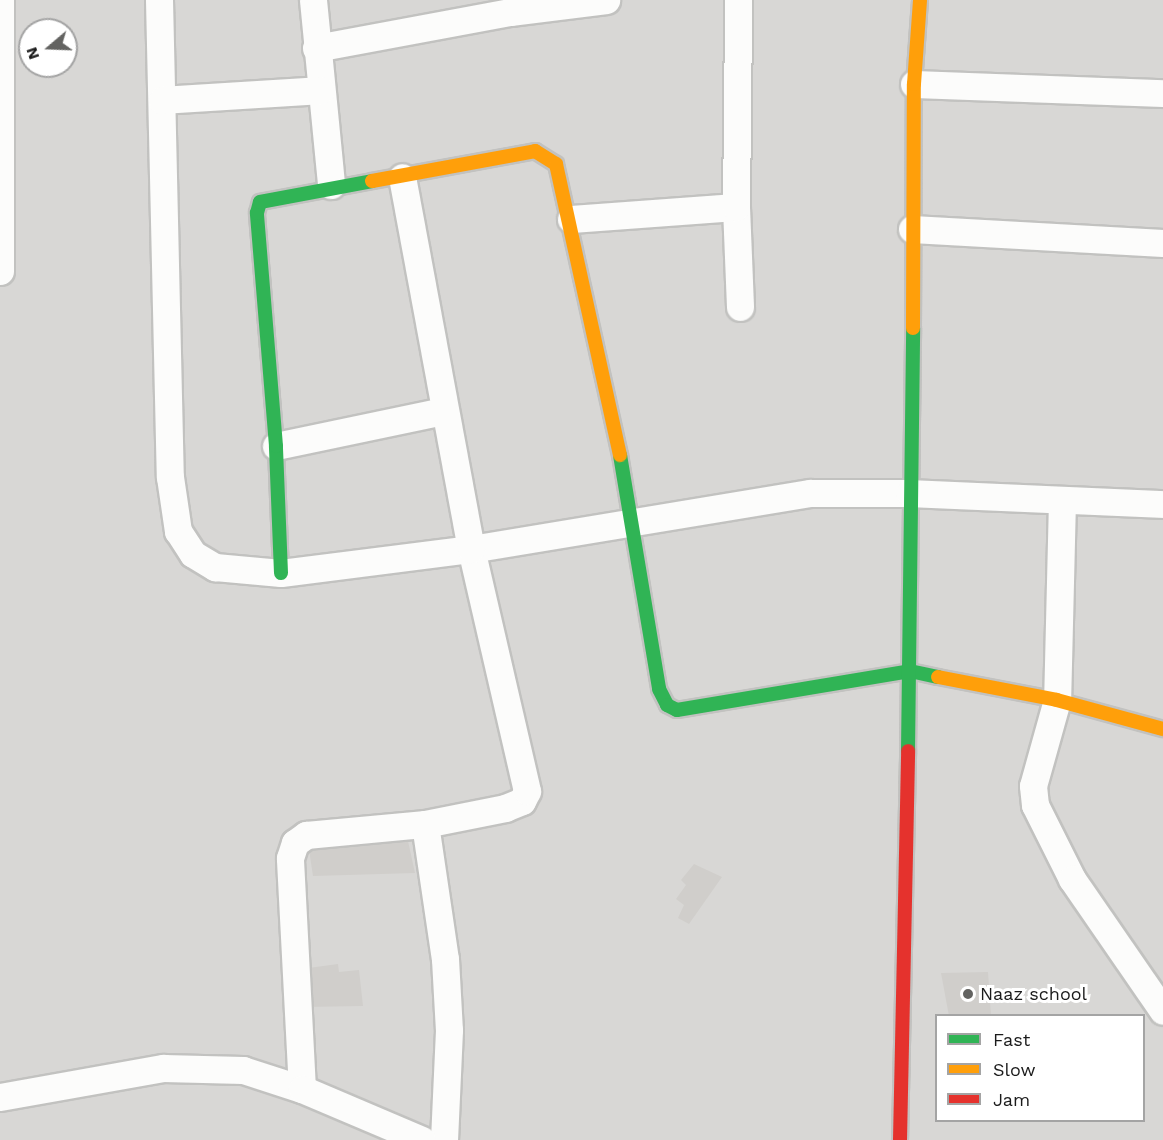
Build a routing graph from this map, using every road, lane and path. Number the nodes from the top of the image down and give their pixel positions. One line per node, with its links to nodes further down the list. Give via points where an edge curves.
1 (0, 0): 19 (street)
2 (159, 0): 12 (street)
3 (313, 0): 8 (street)
4 (606, 0): 7 (street)
5 (738, 0): 15 (street)
6 (920, 0): 9 (street)
7 (509, 6): 8 (street)
8 (316, 48): 10 (street)
9 (914, 84): 11 (street); 17 (street)
10 (321, 90): 12 (street); 14 (street)
11 (1163, 93)
12 (162, 100): 28 (street, via 170,477 178,531 193,554 215,567)
13 (402, 177): 14 (street); 16 (street, via 535,151 548,155 556,164); 21 (street)
14 (331, 186): 22 (street, via 268,197 260,202 257,213)
15 (736, 207): 16 (street); 20 (street)
16 (571, 219): 26 (street)
17 (912, 230): 18 (street); 23 (street)
18 (1163, 243)
19 (0, 271)
20 (740, 307)
21 (444, 411): 22 (street); 27 (street)
22 (276, 446): 28 (street)
23 (910, 493): 24 (street); 26 (street, via 810,494); 29 (street)
24 (1062, 500): 25 (street); 30 (street)
25 (1163, 504)
26 (634, 521): 27 (street); 29 (street, via 659,689 667,705 677,710)
27 (471, 549): 28 (street); 32 (street, via 527,791 522,801 505,808)
28 (281, 573)
29 (910, 671): 30 (street); 38 (street)
30 (1057, 700): 31 (street); 33 (street, via 1033,786 1035,805 1072,879)
31 (1163, 729)
32 (425, 824): 34 (street, via 306,835 295,843 290,858); 37 (street, via 446,970 449,1030)
33 (1163, 1011)
34 (302, 1089): 35 (street, via 243,1070 163,1068); 36 (street)
35 (0, 1097)
36 (422, 1140)
37 (444, 1140)
38 (900, 1140)

